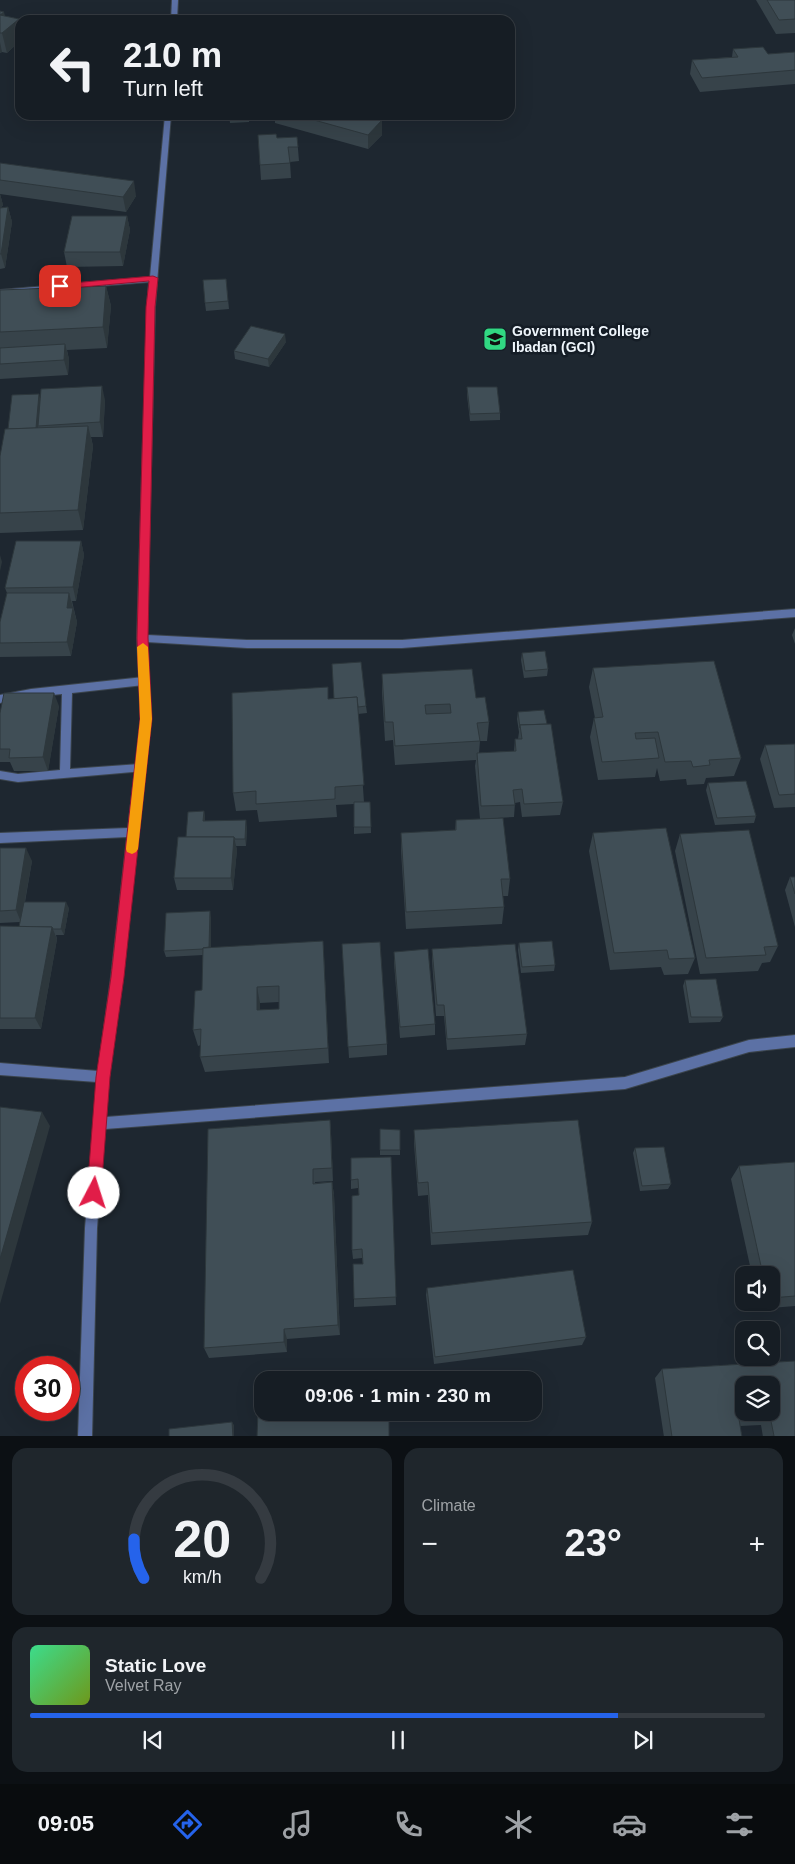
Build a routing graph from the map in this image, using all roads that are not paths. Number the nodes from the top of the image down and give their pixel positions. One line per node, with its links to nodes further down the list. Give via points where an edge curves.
1 (176, 0): 2 (street)
2 (174, 15)
3 (168, 120): 4 (street)
4 (153, 278): 5 (street); 7 (street)
5 (0, 292)
6 (795, 613): 7 (street, via 402,644 247,644)
7 (142, 638): 8 (street)
8 (144, 681): 9 (street); 11 (street, via 146,719)
9 (67, 689): 10 (street); 12 (street)
10 (0, 699)
11 (140, 768): 12 (street); 14 (street)
12 (65, 774): 13 (street, via 18,778)
13 (0, 776)
14 (134, 832): 15 (street); 18 (street)
15 (0, 838)
16 (795, 1041): 19 (street, via 749,1046 625,1083)
17 (0, 1070): 18 (street)
18 (103, 1077): 19 (street)
19 (100, 1123): 20 (street, via 91,1228)
20 (85, 1436)

